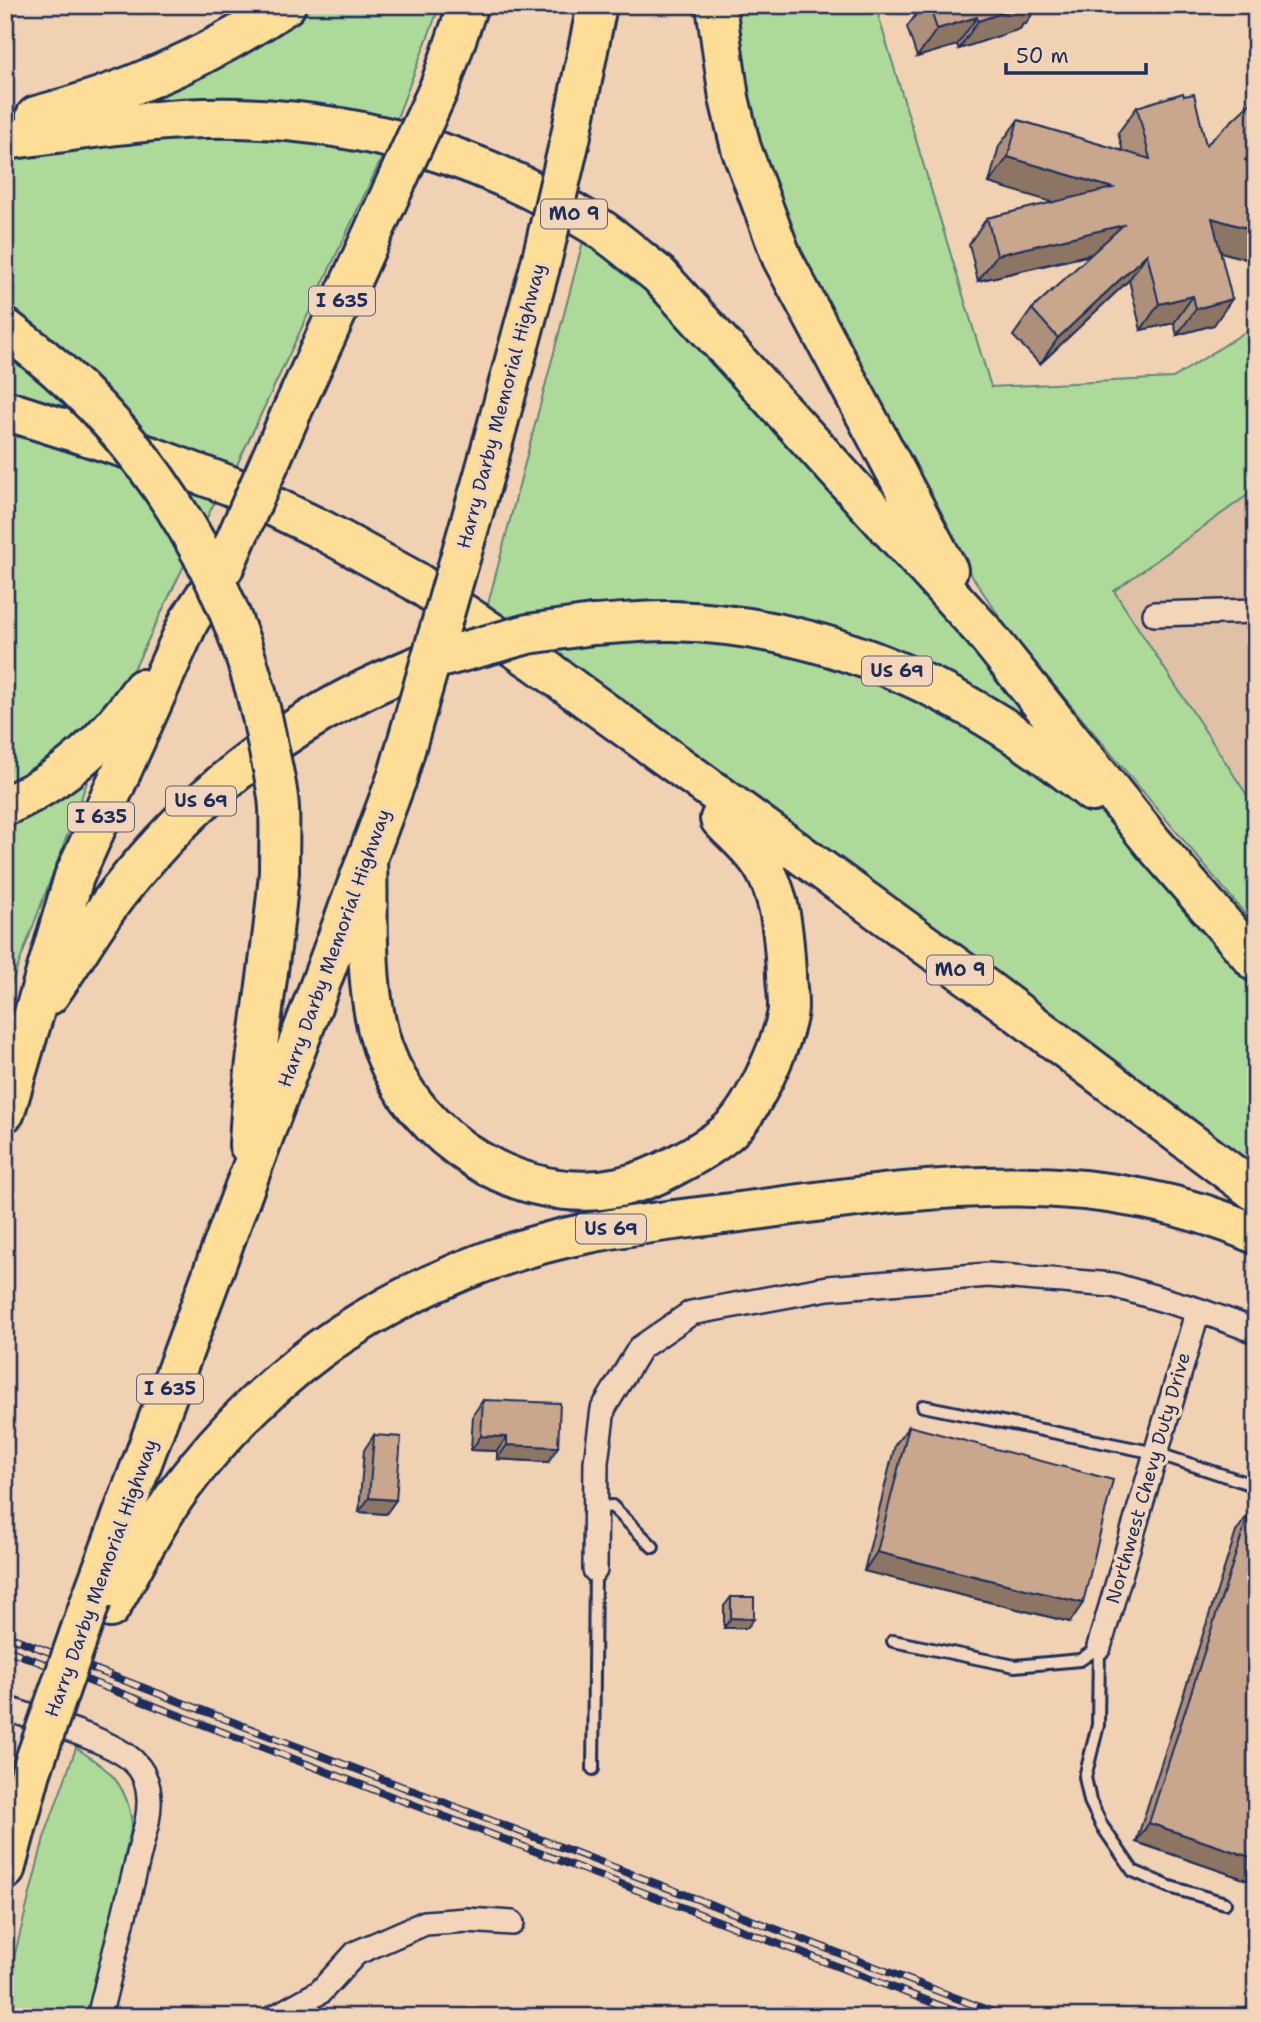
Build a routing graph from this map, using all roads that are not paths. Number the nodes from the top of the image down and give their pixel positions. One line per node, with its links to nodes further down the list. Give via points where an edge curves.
1 (286, 5): 5 (highway, via 195,59 136,85)
2 (468, 5): 11 (highway, I 635, bridge, via 440,86 224,567)
3 (597, 5): 16 (highway, Harry Darby Memorial Highway / I 635, bridge, via 540,267 486,468 397,778)
4 (716, 5): 12 (highway, via 741,148 782,258)
5 (5, 123)
6 (5, 140): 12 (highway, MO 9, via 128,124 238,118 369,131 475,163 597,226 659,275)
7 (20, 340): 20 (highway, bridge, via 102,413 161,485 224,597 258,694 279,807 278,872 274,948 252,1078)
8 (9, 411): 13 (highway, MO 9, via 231,486 322,530 415,581 537,663)
9 (1256, 611): 10 (street)
10 (1155, 614)
11 (189, 621): 14 (highway, via 127,711 99,743 50,783); 18 (highway, I 635, via 74,877)
12 (984, 632): 15 (highway, MO 9)
13 (659, 754): 16 (highway, via 758,859 776,899 784,935 788,1014 773,1060 735,1125 697,1155 659,1174 618,1188 538,1184 481,1162 433,1125 397,1077 375,1020); 21 (highway, MO 9, via 974,980)
14 (5, 806)
15 (1153, 843): 17 (highway, MO 9); 18 (highway, US 69, bridge, via 1032,745 981,711 884,665 812,642 672,621 593,625 528,635 387,677 265,749 210,792 117,895)
16 (367, 859): 20 (highway, Harry Darby Memorial Highway / I 635)
17 (1256, 961)
18 (32, 1020): 19 (highway, I 635)
19 (5, 1112)
20 (248, 1178): 31 (highway, Harry Darby Memorial Highway / I 635)
21 (1256, 1192)
22 (1256, 1234): 31 (highway, US 69, via 1208,1216 1122,1194 977,1185 921,1188 607,1230 526,1248 405,1297 292,1371 179,1490)
23 (1198, 1310): 24 (street); 26 (street, Northwest Chevy Duty Drive); 28 (street, via 1113,1285 988,1275 828,1288 691,1313 640,1348 603,1409)
24 (1256, 1331)
25 (923, 1406): 26 (lane)
26 (1156, 1453): 27 (lane); 33 (street, Northwest Chevy Duty Drive)
27 (1256, 1486)
28 (596, 1508): 29 (lane, via 612,1506); 30 (street)
29 (653, 1548)
30 (595, 1570): 35 (lane)
31 (100, 1604): 36 (highway, Harry Darby Memorial Highway / I 635, bridge, via 31,1772)
32 (893, 1641): 33 (lane, via 1016,1666 1080,1660)
33 (1099, 1647): 37 (lane, via 1098,1725 1085,1777 1102,1826 1133,1871)
34 (5, 1708): 39 (street, via 107,1746 134,1762 150,1793 147,1822)
35 (593, 1769)
36 (5, 1870)
37 (1226, 1903)
38 (512, 1923): 40 (street, via 425,1923 356,1953 320,1992)
39 (99, 2017)
40 (275, 2017)

